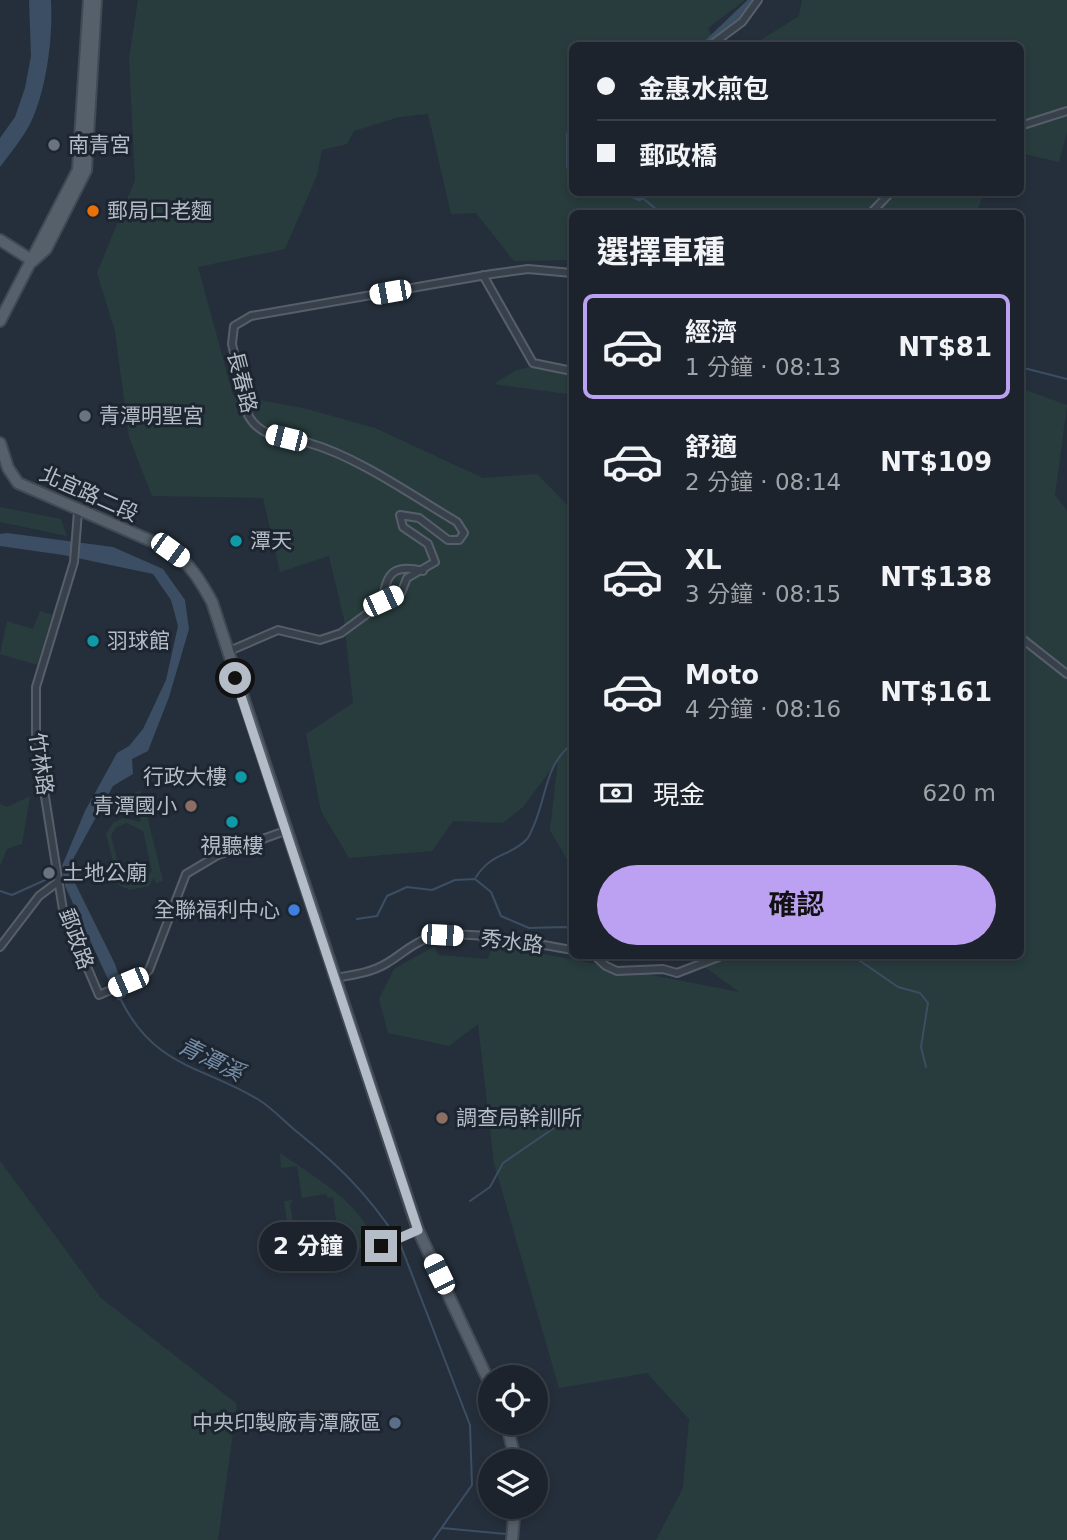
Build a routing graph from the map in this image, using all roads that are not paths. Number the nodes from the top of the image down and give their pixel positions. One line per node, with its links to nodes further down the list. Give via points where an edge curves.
1 (89, 0): 10 (main road, via 78,170)
2 (96, 0): 10 (main road, via 86,170 46,249)
3 (758, 0): 4 (street, via 742,22)
4 (715, 42)
5 (1067, 111): 6 (street)
6 (1024, 125)
7 (887, 196): 8 (street)
8 (874, 210)
9 (0, 240): 10 (main road)
10 (33, 261): 13 (main road)
11 (569, 274): 12 (street, 長春路, via 528,270)
12 (483, 275): 14 (street, via 533,363); 17 (street, 長春路, via 251,316 234,326 232,334 240,385 254,425 263,433 334,453 463,527 463,537 448,540 419,517 400,515 404,527 435,555 431,567)
13 (0, 321)
14 (569, 370)
15 (0, 443): 16 (main road, 北宜路二段, via 18,483)
16 (78, 512): 20 (main road, 北宜路二段, via 186,561 212,602); 23 (street, 竹林路, via 74,562 36,687 35,705 41,780)
17 (423, 571): 18 (street, via 407,578 401,593); 18 (street, via 402,567 392,572)
18 (383, 601): 20 (street, via 341,633 320,640 278,631)
19 (1024, 639): 21 (street)
20 (227, 652): 22 (main road, 北宜路二段)
21 (1067, 674)
22 (285, 831): 23 (street, 郵政路, via 218,855 186,874 156,957 143,976 99,995 63,910); 28 (main road, 北宜路二段)
23 (59, 881): 24 (street, via 38,896)
24 (0, 947)
25 (569, 950): 28 (street, 秀水路, via 442,935 407,947 371,971)
26 (598, 959): 27 (street, via 617,971 663,969 677,973)
27 (713, 959)
28 (335, 978): 29 (main road, 北宜路二段)
29 (414, 1231): 31 (street); 33 (main road, 北宜路二段)
30 (375, 1236): 31 (street)
31 (383, 1245): 32 (street)
32 (372, 1250)
33 (481, 1365)
34 (514, 1519): 35 (main road)
35 (512, 1540)

